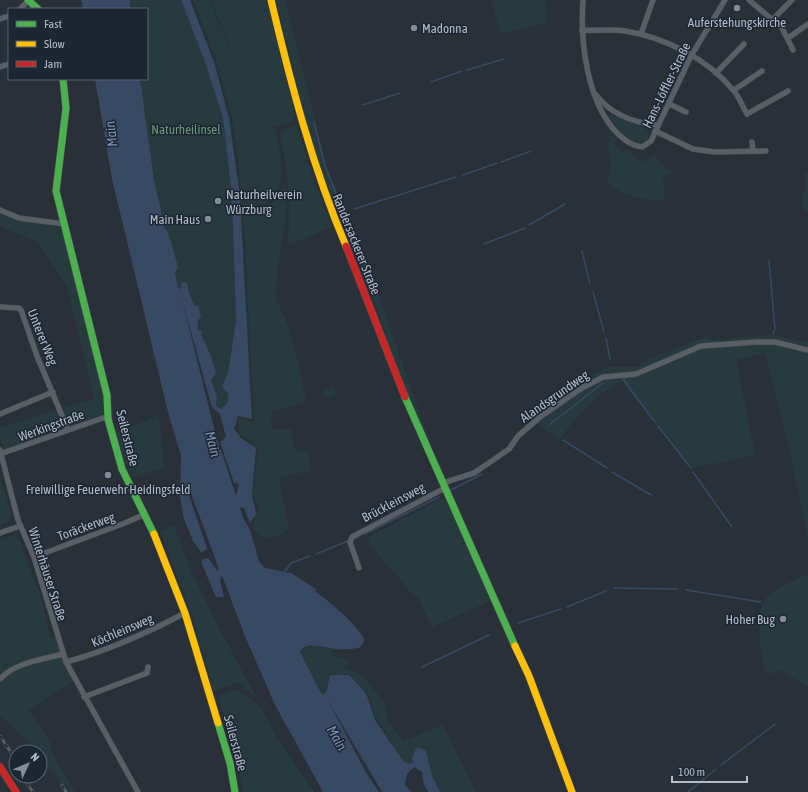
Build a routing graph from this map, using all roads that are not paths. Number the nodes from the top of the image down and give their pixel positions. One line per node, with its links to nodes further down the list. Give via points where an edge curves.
1 (29, 0): 8 (street); 9 (main road)
2 (271, 0): 42 (main road, Randersackerer Straße, via 298,111 326,200 404,397)
3 (583, 0): 12 (street)
4 (654, 0): 13 (street)
5 (725, 0): 17 (street, Hans-Löffler-Straße)
6 (749, 0): 10 (street)
7 (792, 0): 10 (street)
8 (21, 8)
9 (37, 8)
10 (772, 20): 14 (street, via 782,28)
11 (808, 24): 14 (street)
12 (582, 30): 13 (street); 23 (street, via 588,70)
13 (641, 34): 17 (street)
14 (788, 38): 16 (street)
15 (744, 44): 19 (street)
16 (794, 50)
17 (691, 56): 19 (street); 24 (street, Hans-Löffler-Straße)
18 (762, 71): 21 (street)
19 (716, 73): 21 (street)
20 (63, 80): 34 (main road, Seilerstraße, via 67,103 66,123 56,191)
21 (734, 90): 22 (street, via 747,114)
22 (788, 91)
23 (595, 92): 26 (street, via 613,112); 29 (street, via 604,117 621,136 642,147)
24 (669, 104): 25 (street); 27 (street, Hans-Löffler-Straße)
25 (686, 112)
26 (645, 122): 27 (street); 29 (street, via 650,128)
27 (658, 125): 28 (street, Hans-Löffler-Straße)
28 (655, 131): 29 (street, Hans-Löffler-Straße); 31 (street, via 693,149 715,152)
29 (652, 138)
30 (752, 142): 31 (street)
31 (753, 150): 32 (street)
32 (766, 150)
33 (0, 210): 34 (street, via 19,218)
34 (64, 224): 39 (main road, Seilerstraße, via 107,395)
35 (0, 307): 37 (street, Unterer Weg, via 21,310)
36 (808, 350): 42 (street, Alandsgrundweg, via 775,342 701,346 636,374 603,376 540,417 518,436 509,449 496,458 474,473)
37 (53, 392): 38 (street); 40 (street, Unterer Weg)
38 (0, 414)
39 (108, 419): 40 (street, Werkingstraße, via 103,418); 43 (main road, Seilerstraße, via 122,469)
40 (68, 430): 41 (street, Werkingstraße)
41 (0, 453): 44 (street, Winterhäuser Straße)
42 (444, 485): 47 (street, Brückleinsweg, via 352,537 350,542); 58 (main road, Randersackerer Straße, via 529,676)
43 (145, 514): 46 (street, Toräckerweg); 48 (main road, Seilerstraße)
44 (20, 526): 45 (street); 46 (street, Winterhäuser Straße)
45 (0, 533)
46 (34, 557): 49 (street, Winterhäuser Straße)
47 (359, 568)
48 (185, 613): 50 (street, Köchleinsweg, via 155,629 89,656); 57 (main road, Seilerstraße, via 230,763)
49 (63, 654): 50 (street, Winterhäuser Straße); 52 (street, via 18,666)
50 (66, 662): 53 (street, Winterhäuser Straße)
51 (148, 667): 53 (street, via 146,673)
52 (0, 679)
53 (84, 697): 56 (street, Winterhäuser Straße)
54 (0, 767): 55 (main road)
55 (16, 792)
56 (138, 792)
57 (235, 792)
58 (572, 792)

